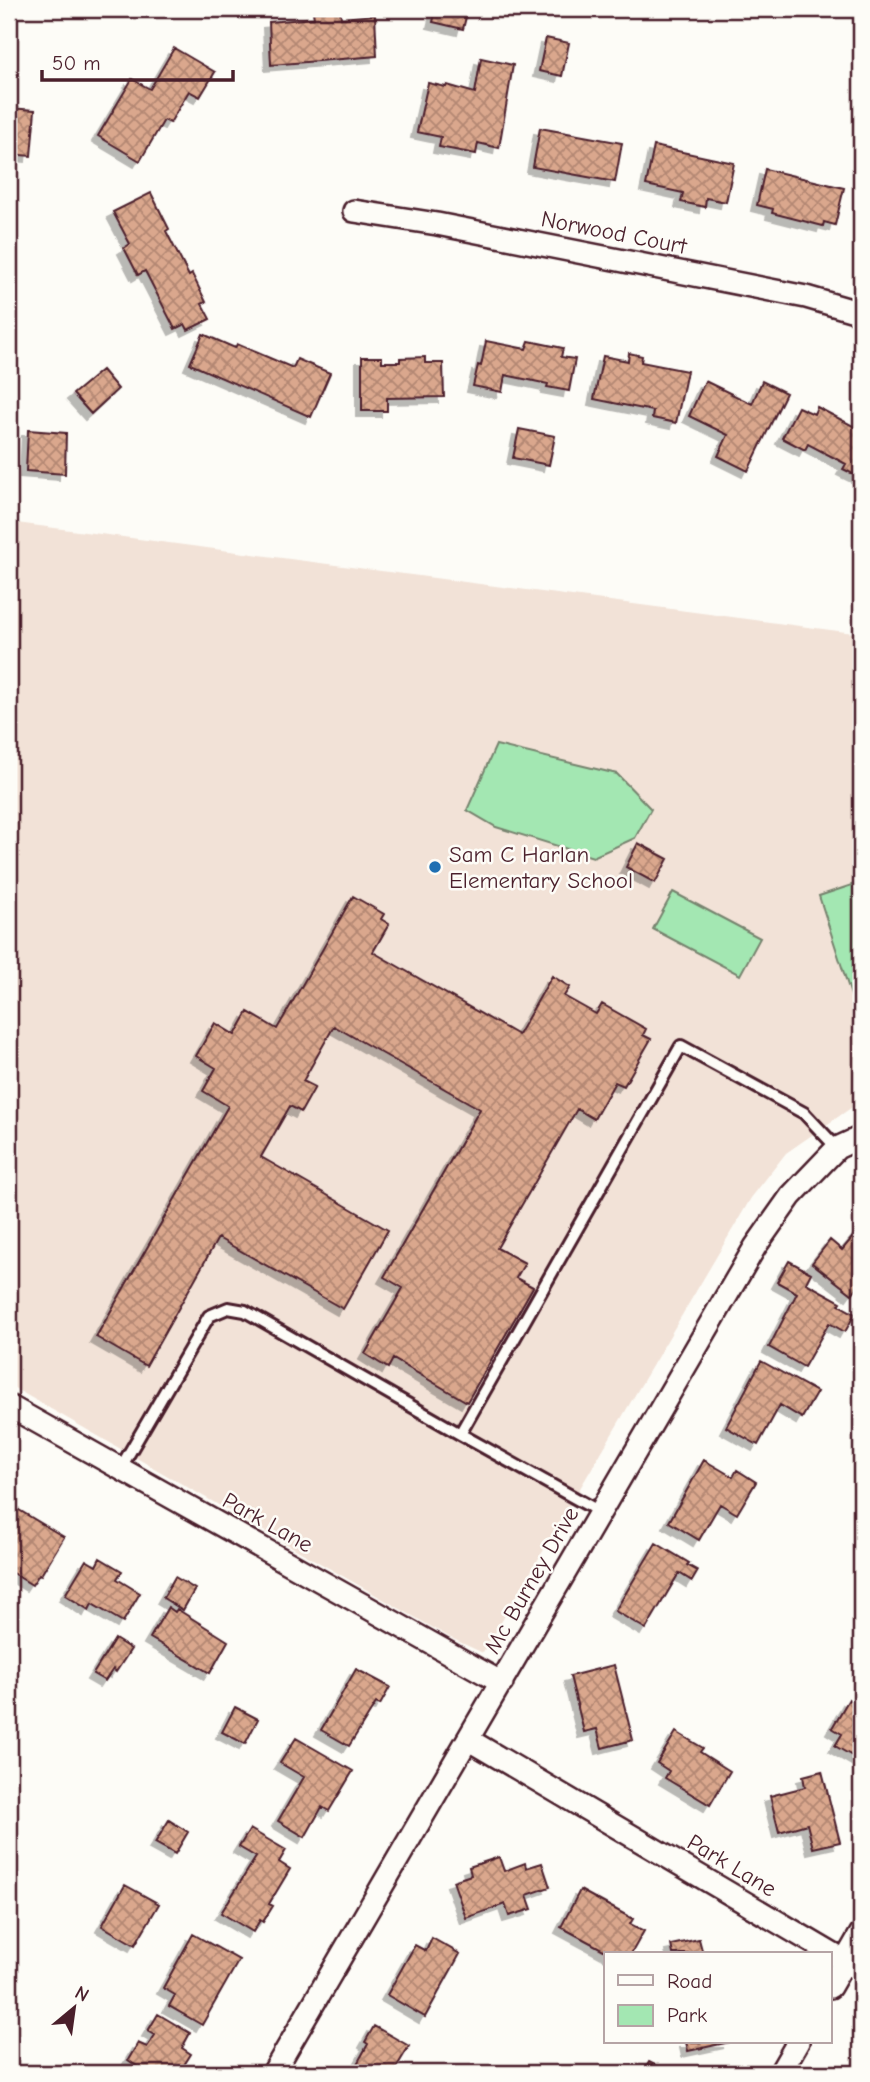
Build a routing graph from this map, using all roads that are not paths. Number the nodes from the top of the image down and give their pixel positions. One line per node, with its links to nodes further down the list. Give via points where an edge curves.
1 (354, 211): 2 (street, Norwood Court, via 792,294)
2 (861, 313)
3 (861, 1137): 4 (street, Mc Burney Drive)
4 (837, 1148): 6 (lane, via 804,1113 681,1046); 8 (street, Mc Burney Drive, via 791,1196 755,1247)
5 (9, 1406): 7 (street, Park Lane)
6 (460, 1434): 7 (lane, via 244,1311 228,1308 209,1316); 8 (lane)
7 (120, 1469): 9 (street, Park Lane)
8 (600, 1512): 9 (street, Mc Burney Drive)
9 (502, 1683): 10 (street, Mc Burney Drive)
10 (469, 1740): 12 (street, Park Lane); 17 (street, Mc Burney Drive)
11 (861, 1933): 14 (street)
12 (829, 1952)
13 (832, 1954): 14 (street, Park Lane)
14 (853, 1966): 15 (street)
15 (832, 1985)
16 (797, 2044): 18 (street)
17 (273, 2073)
18 (779, 2073)

